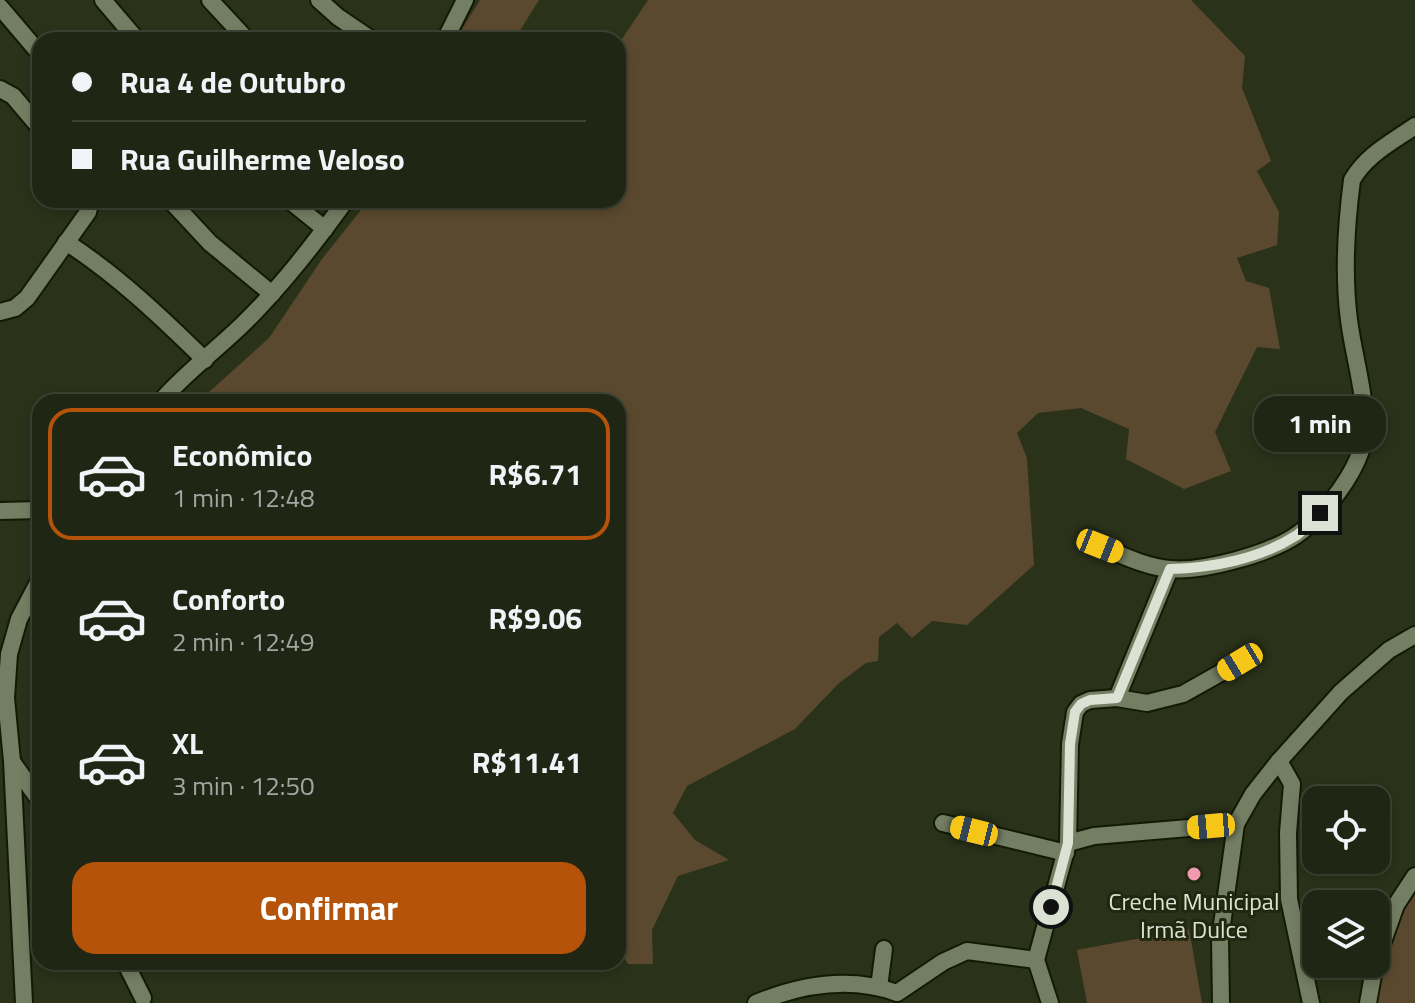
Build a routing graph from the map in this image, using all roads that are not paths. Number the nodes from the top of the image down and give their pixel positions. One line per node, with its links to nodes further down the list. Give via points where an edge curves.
1 (103, 0): 6 (street)
2 (210, 0): 7 (street)
3 (319, 0): 8 (street)
4 (465, 0): 9 (street)
5 (0, 7): 10 (street)
6 (130, 32)
7 (240, 32)
8 (360, 32)
9 (449, 32)
10 (32, 45)
11 (0, 89): 12 (street)
12 (32, 119)
13 (1415, 126): 27 (street, via 1371,156 1352,180 1346,280 1364,399 1361,454 1341,488 1297,535 1207,568)
14 (89, 208): 19 (street)
15 (177, 208): 20 (street)
16 (299, 208): 18 (street)
17 (340, 208): 18 (street)
18 (325, 229): 20 (street)
19 (66, 242): 21 (street, via 27,298); 22 (street, via 98,263)
20 (272, 294): 22 (street)
21 (0, 312)
22 (205, 360): 23 (street)
23 (167, 394)
24 (32, 510): 25 (street)
25 (0, 511)
26 (1100, 546): 27 (street)
27 (1170, 569): 31 (street)
28 (32, 594): 32 (street, via 9,654 6,698)
29 (1415, 635): 33 (street, via 1341,692)
30 (1240, 662): 31 (street, via 1183,694 1147,703)
31 (1117, 698): 37 (street, via 1090,700 1075,712)
32 (12, 761): 34 (street); 47 (street)
33 (1279, 761): 36 (street); 51 (street, via 1292,784 1289,899)
34 (32, 790)
35 (943, 823): 37 (street)
36 (1236, 824): 37 (street, via 1094,836); 50 (street, via 1220,939)
37 (1067, 848): 41 (street)
38 (1415, 876): 39 (street)
39 (1390, 921)
40 (884, 949): 44 (street)
41 (1036, 960): 46 (street, via 967,951 943,962); 49 (street)
42 (129, 970): 45 (street)
43 (1372, 978): 52 (street)
44 (879, 987): 46 (street); 48 (street, via 818,984)
45 (143, 998)
46 (896, 998)
47 (24, 1003)
48 (756, 1003)
49 (1050, 1003)
50 (1221, 1003)
51 (1311, 1003)
52 (1368, 1003)

